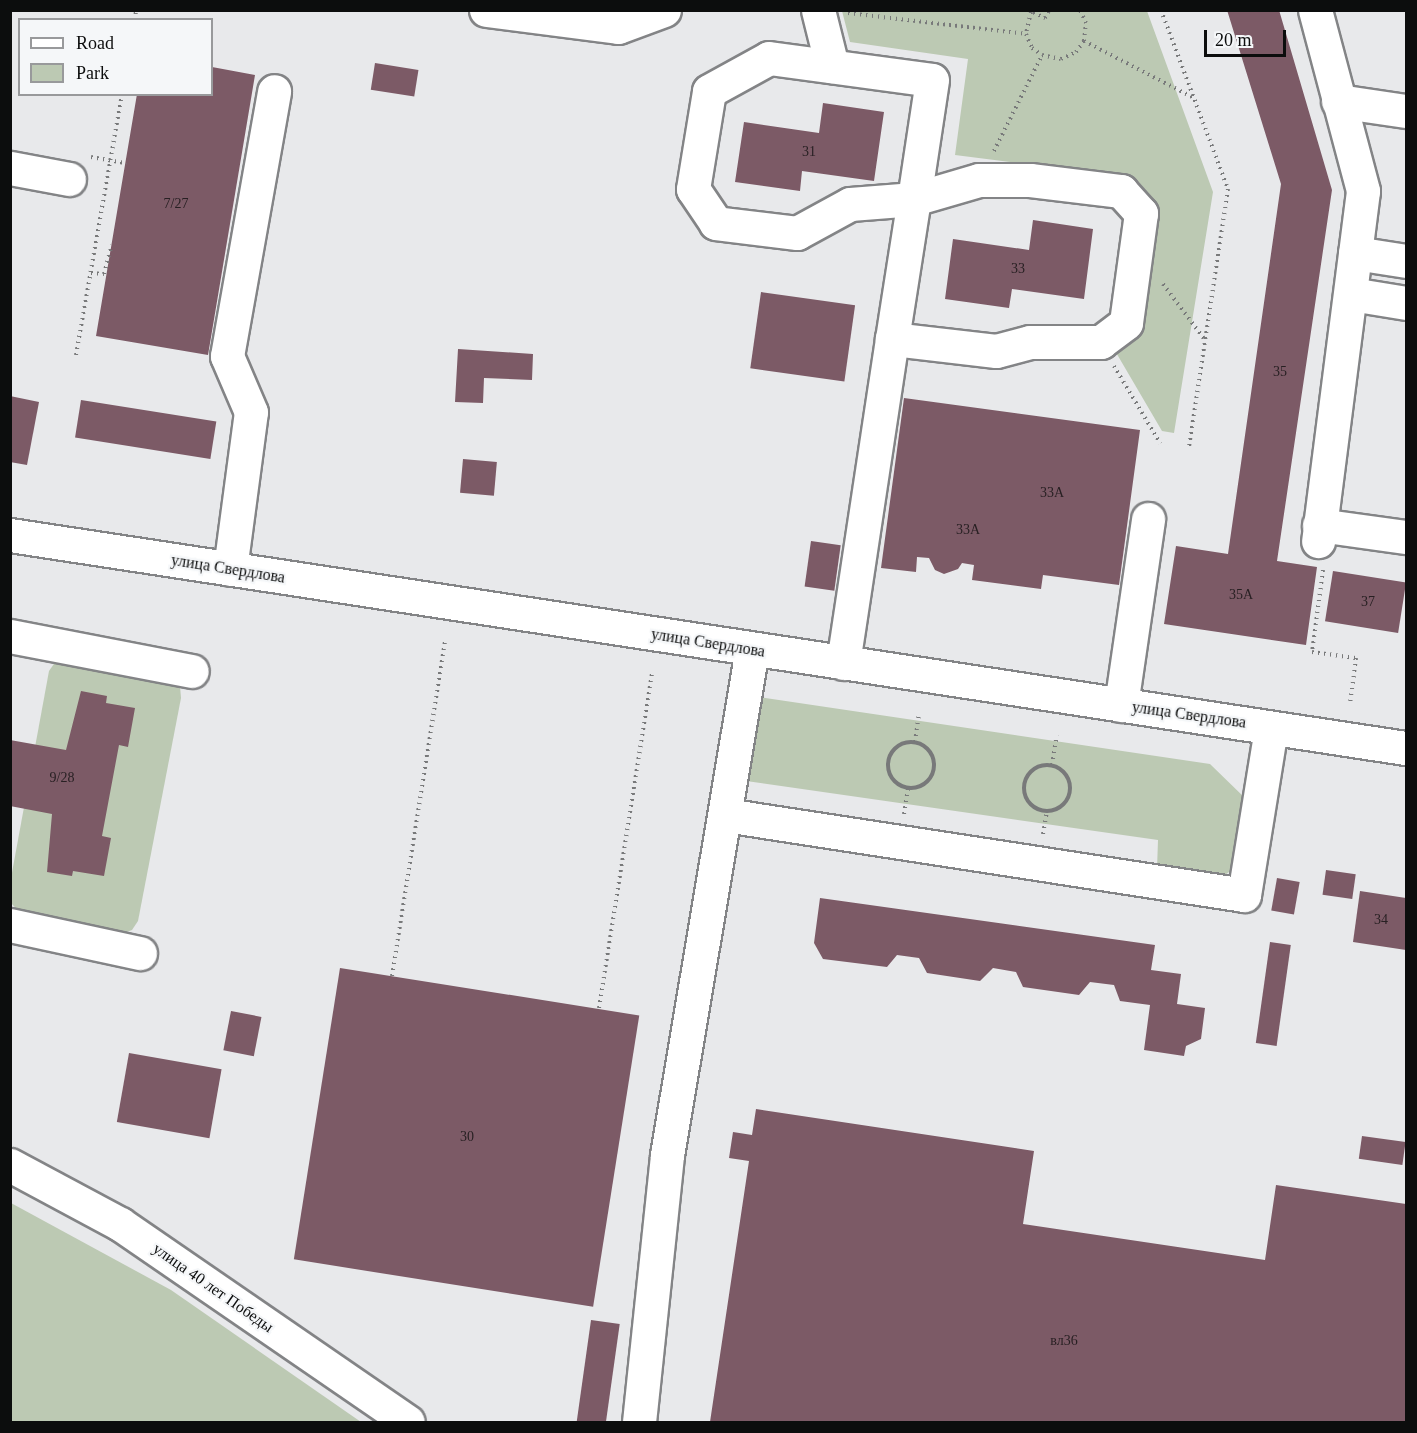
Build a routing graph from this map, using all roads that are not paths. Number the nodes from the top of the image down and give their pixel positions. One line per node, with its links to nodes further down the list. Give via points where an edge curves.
1 (486, 10): 5 (main road)
2 (664, 10): 5 (main road, via 618,27)
3 (1315, 10): 8 (main road)
4 (831, 12): 6 (main road)
5 (518, 13)
6 (832, 66): 12 (main road, via 932,80); 12 (main road, via 769,58 709,91 693,189 716,223 797,233 850,204)
7 (274, 91): 21 (main road, via 227,356 251,412)
8 (1338, 101): 9 (main road); 13 (main road, via 1363,191)
9 (1407, 111)
10 (10, 168): 11 (main road)
11 (69, 179)
12 (914, 198): 17 (main road); 17 (main road, via 979,180 1030,180 1121,191 1142,213 1126,323 1101,342 1030,342 996,351)
13 (1355, 253): 14 (main road); 15 (main road)
14 (1407, 261)
15 (1351, 294): 16 (main road); 20 (main road, via 1318,533)
16 (1407, 303)
17 (892, 339): 24 (main road)
18 (1148, 519): 26 (main road)
19 (10, 535): 21 (main road, улица Свердлова)
20 (1407, 537)
21 (230, 569): 23 (main road, улица Свердлова)
22 (10, 636): 25 (main road)
23 (752, 649): 24 (main road, улица Свердлова); 29 (main road)
24 (843, 663): 26 (main road, улица Свердлова)
25 (192, 671)
26 (1121, 705): 27 (main road, улица Свердлова)
27 (1271, 728): 28 (main road, улица Свердлова); 29 (main road, via 1245,895)
28 (1407, 748)
29 (725, 815): 34 (main road, via 667,1155)
30 (10, 925): 31 (main road)
31 (140, 953)
32 (10, 1165): 33 (main road, улица 40 лет Победы, via 120,1224)
33 (408, 1422)
34 (639, 1422)

